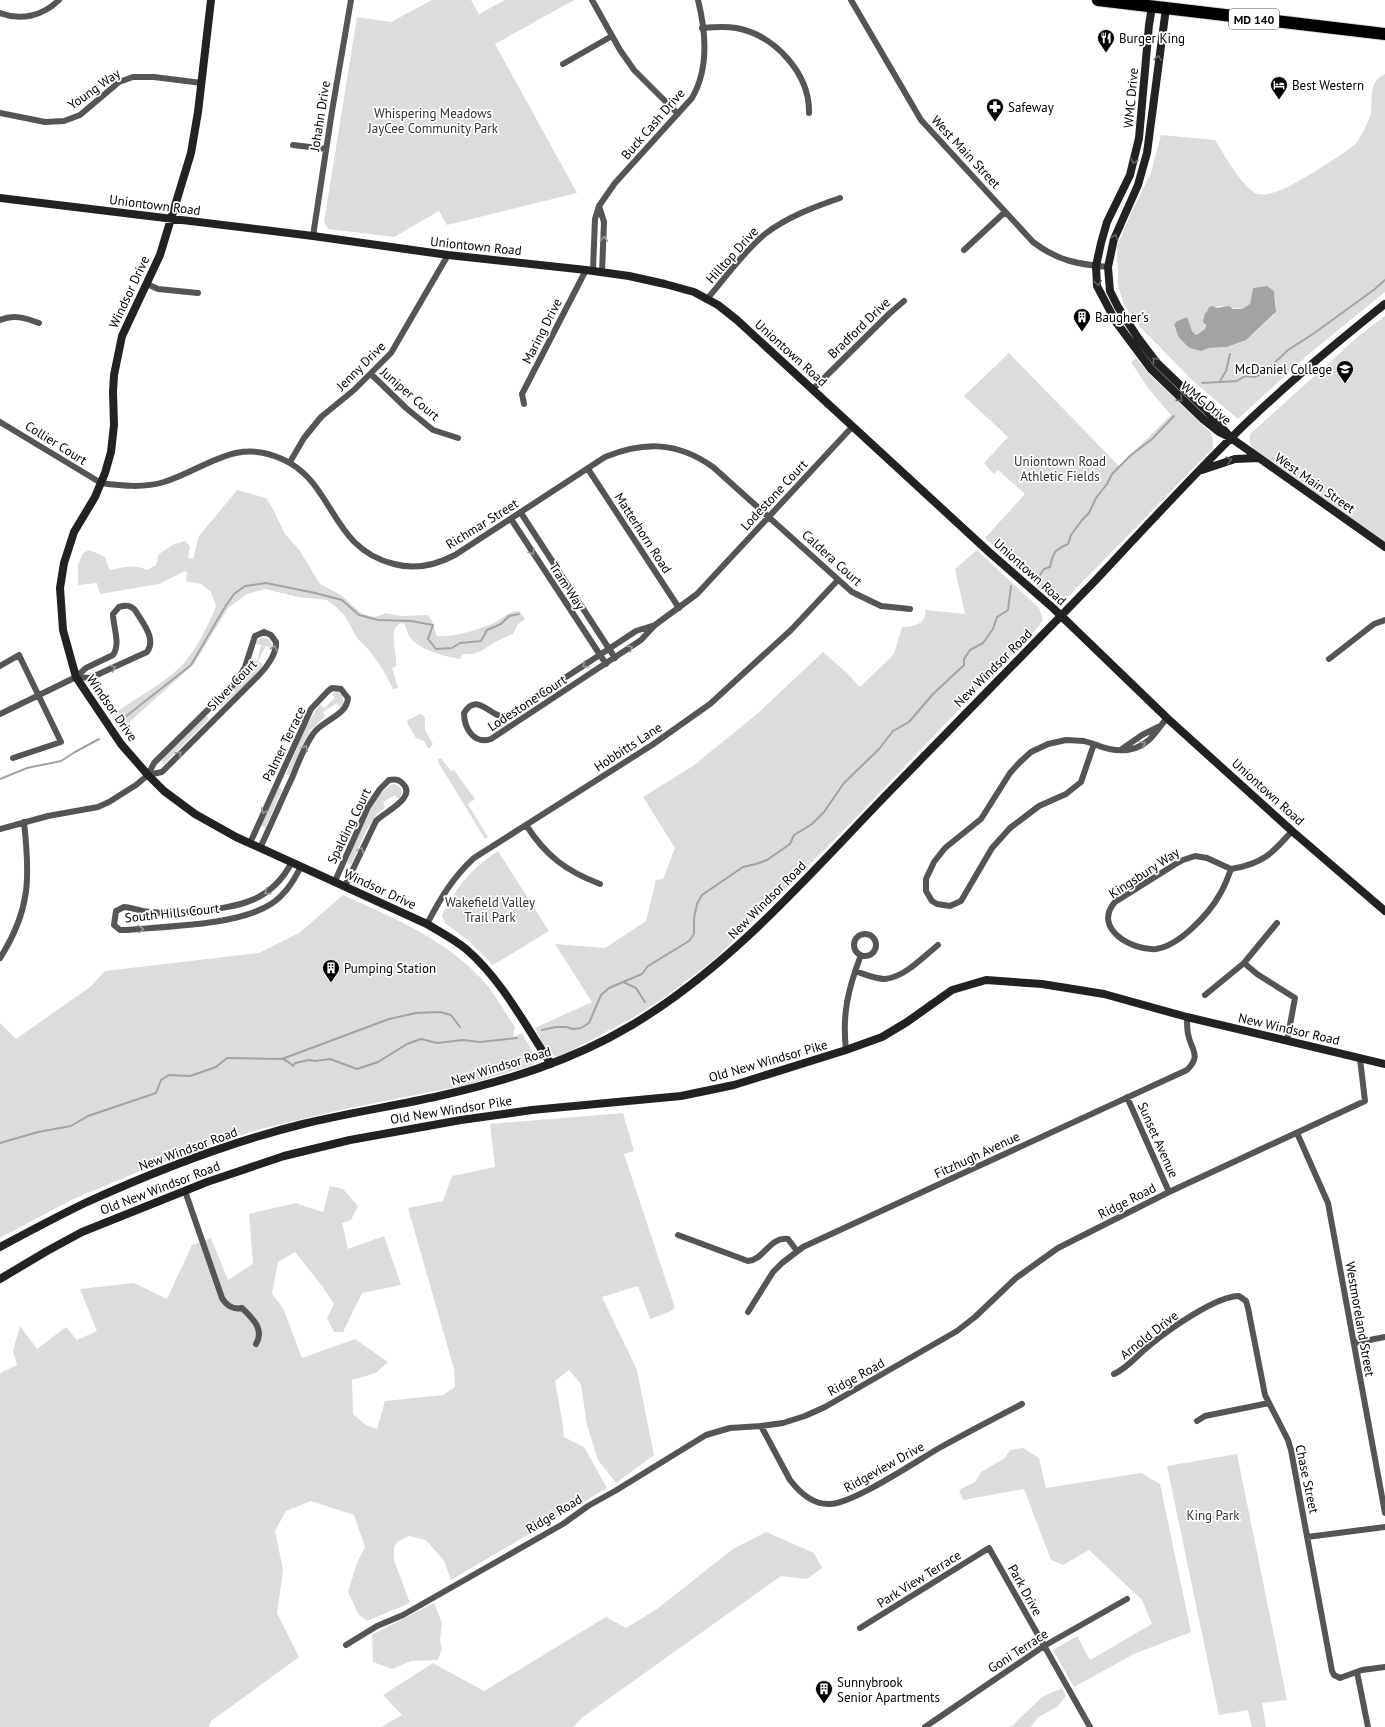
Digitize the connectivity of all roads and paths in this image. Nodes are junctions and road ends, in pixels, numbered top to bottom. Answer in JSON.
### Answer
{"nodes":[{"id":1,"x":59,"y":0,"type":"edge"},
{"id":2,"x":212,"y":0,"type":"edge"},
{"id":3,"x":351,"y":0,"type":"edge"},
{"id":4,"x":592,"y":0,"type":"edge"},
{"id":5,"x":698,"y":0,"type":"edge"},
{"id":6,"x":851,"y":0,"type":"edge"},
{"id":7,"x":1098,"y":0,"type":"edge"},
{"id":8,"x":1153,"y":3,"type":"edge"},
{"id":9,"x":1166,"y":4,"type":"edge"},
{"id":10,"x":0,"y":13,"type":"edge"},
{"id":11,"x":702,"y":28,"type":"junction"},
{"id":12,"x":1385,"y":34,"type":"edge"},
{"id":13,"x":612,"y":36,"type":"junction"},
{"id":14,"x":562,"y":64,"type":"dead end"},
{"id":15,"x":202,"y":82,"type":"junction"},
{"id":16,"x":0,"y":113,"type":"edge"},
{"id":17,"x":809,"y":113,"type":"dead end"},
{"id":18,"x":678,"y":114,"type":"junction"},
{"id":19,"x":293,"y":145,"type":"dead end"},
{"id":20,"x":326,"y":149,"type":"junction"},
{"id":21,"x":0,"y":198,"type":"edge"},
{"id":22,"x":840,"y":198,"type":"dead end"},
{"id":23,"x":599,"y":206,"type":"junction"},
{"id":24,"x":1005,"y":212,"type":"junction"},
{"id":25,"x":171,"y":219,"type":"junction"},
{"id":26,"x":313,"y":236,"type":"junction"},
{"id":27,"x":964,"y":250,"type":"dead end"},
{"id":28,"x":448,"y":255,"type":"junction"},
{"id":29,"x":1096,"y":266,"type":"junction"},
{"id":30,"x":1108,"y":267,"type":"junction"},
{"id":31,"x":589,"y":270,"type":"junction"},
{"id":32,"x":602,"y":272,"type":"junction"},
{"id":33,"x":147,"y":284,"type":"junction"},
{"id":34,"x":198,"y":293,"type":"dead end"},
{"id":35,"x":707,"y":299,"type":"junction"},
{"id":36,"x":904,"y":301,"type":"dead end"},
{"id":37,"x":1385,"y":304,"type":"edge"},
{"id":38,"x":0,"y":320,"type":"edge"},
{"id":39,"x":39,"y":324,"type":"dead end"},
{"id":40,"x":371,"y":374,"type":"junction"},
{"id":41,"x":813,"y":389,"type":"junction"},
{"id":42,"x":524,"y":404,"type":"dead end"},
{"id":43,"x":0,"y":422,"type":"edge"},
{"id":44,"x":853,"y":426,"type":"junction"},
{"id":45,"x":458,"y":438,"type":"dead end"},
{"id":46,"x":1231,"y":438,"type":"junction"},
{"id":47,"x":1259,"y":458,"type":"junction"},
{"id":48,"x":290,"y":462,"type":"junction"},
{"id":49,"x":588,"y":469,"type":"junction"},
{"id":50,"x":1200,"y":471,"type":"junction"},
{"id":51,"x":101,"y":483,"type":"junction"},
{"id":52,"x":521,"y":513,"type":"junction"},
{"id":53,"x":769,"y":516,"type":"junction"},
{"id":54,"x":511,"y":519,"type":"junction"},
{"id":55,"x":1385,"y":547,"type":"edge"},
{"id":56,"x":838,"y":580,"type":"junction"},
{"id":57,"x":679,"y":608,"type":"junction"},
{"id":58,"x":910,"y":609,"type":"dead end"},
{"id":59,"x":1061,"y":616,"type":"junction"},
{"id":60,"x":1385,"y":620,"type":"edge"},
{"id":61,"x":655,"y":625,"type":"junction"},
{"id":62,"x":609,"y":648,"type":"junction"},
{"id":63,"x":599,"y":655,"type":"junction"},
{"id":64,"x":615,"y":658,"type":"junction"},
{"id":65,"x":1329,"y":659,"type":"dead end"},
{"id":66,"x":606,"y":664,"type":"junction"},
{"id":67,"x":0,"y":666,"type":"edge"},
{"id":68,"x":76,"y":677,"type":"junction"},
{"id":69,"x":37,"y":695,"type":"junction"},
{"id":70,"x":0,"y":714,"type":"edge"},
{"id":71,"x":1167,"y":718,"type":"junction"},
{"id":72,"x":1094,"y":744,"type":"junction"},
{"id":73,"x":13,"y":758,"type":"dead end"},
{"id":74,"x":148,"y":775,"type":"junction"},
{"id":75,"x":24,"y":822,"type":"junction"},
{"id":76,"x":526,"y":825,"type":"junction"},
{"id":77,"x":0,"y":829,"type":"edge"},
{"id":78,"x":1292,"y":831,"type":"junction"},
{"id":79,"x":250,"y":843,"type":"junction"},
{"id":80,"x":260,"y":848,"type":"junction"},
{"id":81,"x":292,"y":862,"type":"junction"},
{"id":82,"x":301,"y":866,"type":"junction"},
{"id":83,"x":1231,"y":869,"type":"junction"},
{"id":84,"x":335,"y":881,"type":"junction"},
{"id":85,"x":600,"y":884,"type":"dead end"},
{"id":86,"x":345,"y":886,"type":"junction"},
{"id":87,"x":1385,"y":911,"type":"edge"},
{"id":88,"x":1277,"y":923,"type":"dead end"},
{"id":89,"x":427,"y":924,"type":"junction"},
{"id":90,"x":938,"y":945,"type":"dead end"},
{"id":91,"x":861,"y":955,"type":"dead end"},
{"id":92,"x":0,"y":958,"type":"edge"},
{"id":93,"x":1244,"y":963,"type":"junction"},
{"id":94,"x":855,"y":971,"type":"junction"},
{"id":95,"x":1205,"y":995,"type":"dead end"},
{"id":96,"x":1187,"y":1017,"type":"junction"},
{"id":97,"x":1287,"y":1041,"type":"junction"},
{"id":98,"x":846,"y":1050,"type":"junction"},
{"id":99,"x":1360,"y":1059,"type":"junction"},
{"id":100,"x":551,"y":1064,"type":"junction"},
{"id":101,"x":1385,"y":1064,"type":"edge"},
{"id":102,"x":1127,"y":1097,"type":"junction"},
{"id":103,"x":1297,"y":1133,"type":"junction"},
{"id":104,"x":338,"y":1142,"type":"joint"},
{"id":105,"x":185,"y":1191,"type":"junction"},
{"id":106,"x":1169,"y":1192,"type":"junction"},
{"id":107,"x":678,"y":1235,"type":"dead end"},
{"id":108,"x":0,"y":1246,"type":"edge"},
{"id":109,"x":797,"y":1251,"type":"junction"},
{"id":110,"x":0,"y":1280,"type":"edge"},
{"id":111,"x":1242,"y":1297,"type":"joint"},
{"id":112,"x":748,"y":1312,"type":"dead end"},
{"id":113,"x":1385,"y":1338,"type":"edge"},
{"id":114,"x":1354,"y":1343,"type":"junction"},
{"id":115,"x":256,"y":1344,"type":"dead end"},
{"id":116,"x":1114,"y":1374,"type":"dead end"},
{"id":117,"x":1269,"y":1403,"type":"junction"},
{"id":118,"x":1022,"y":1404,"type":"dead end"},
{"id":119,"x":1197,"y":1421,"type":"dead end"},
{"id":120,"x":761,"y":1426,"type":"junction"},
{"id":121,"x":1385,"y":1514,"type":"edge"},
{"id":122,"x":1385,"y":1526,"type":"edge"},
{"id":123,"x":1307,"y":1537,"type":"junction"},
{"id":124,"x":989,"y":1548,"type":"joint"},
{"id":125,"x":1127,"y":1599,"type":"dead end"},
{"id":126,"x":860,"y":1628,"type":"dead end"},
{"id":127,"x":346,"y":1645,"type":"dead end"},
{"id":128,"x":1044,"y":1646,"type":"junction"},
{"id":129,"x":1385,"y":1667,"type":"edge"},
{"id":130,"x":1358,"y":1672,"type":"junction"},
{"id":131,"x":925,"y":1727,"type":"edge"},
{"id":132,"x":1090,"y":1727,"type":"edge"},
{"id":133,"x":1368,"y":1727,"type":"edge"}],
"edges":[{"from":1,"to":10,"type":"street"},
{"from":2,"to":15,"type":"main road","name":"Windsor Drive"},
{"from":3,"to":20,"type":"street","name":"Johahn Drive"},
{"from":4,"to":13,"type":"street"},
{"from":5,"to":11,"type":"street","name":"Buck Cash Drive"},
{"from":6,"to":24,"type":"street","name":"West Main Street"},
{"from":7,"to":8,"type":"highway","number":"MD 140"},
{"from":8,"to":9,"type":"highway","number":"MD 140"},
{"from":8,"to":29,"type":"main road","name":"WMC Drive","one_way":true},
{"from":9,"to":12,"type":"highway","number":"MD 140"},
{"from":30,"to":9,"type":"main road","name":"WMC Drive","one_way":true},
{"from":11,"to":17,"type":"street"},
{"from":11,"to":18,"type":"street","name":"Buck Cash Drive"},
{"from":13,"to":14,"type":"street"},
{"from":13,"to":18,"type":"street"},
{"from":15,"to":16,"type":"street","name":"Young Way"},
{"from":15,"to":25,"type":"main road","name":"Windsor Drive"},
{"from":18,"to":23,"type":"street","name":"Buck Cash Drive"},
{"from":19,"to":20,"type":"street"},
{"from":20,"to":26,"type":"street","name":"Johahn Drive"},
{"from":21,"to":25,"type":"main road","name":"Uniontown Road"},
{"from":22,"to":35,"type":"street","name":"Hilltop Drive"},
{"from":23,"to":31,"type":"street","name":"Buck Cash Drive"},
{"from":32,"to":23,"type":"street","one_way":true},
{"from":24,"to":27,"type":"street"},
{"from":24,"to":29,"type":"street","name":"West Main Street"},
{"from":25,"to":26,"type":"main road","name":"Uniontown Road"},
{"from":25,"to":33,"type":"main road","name":"Windsor Drive"},
{"from":26,"to":28,"type":"main road","name":"Uniontown Road"},
{"from":28,"to":31,"type":"main road","name":"Uniontown Road"},
{"from":28,"to":40,"type":"street","name":"Jenny Drive"},
{"from":29,"to":30,"type":"street","name":"West Main Street"},
{"from":29,"to":46,"type":"main road","name":"WMC Drive","one_way":true},
{"from":46,"to":30,"type":"main road","name":"WMC Drive","one_way":true},
{"from":31,"to":32,"type":"main road","name":"Uniontown Road"},
{"from":31,"to":42,"type":"street","name":"Maring Drive"},
{"from":32,"to":35,"type":"main road","name":"Uniontown Road"},
{"from":33,"to":34,"type":"street"},
{"from":33,"to":51,"type":"main road","name":"Windsor Drive"},
{"from":35,"to":41,"type":"main road","name":"Uniontown Road"},
{"from":36,"to":41,"type":"street","name":"Bradford Drive"},
{"from":37,"to":46,"type":"main road","name":"New Windsor Road"},
{"from":38,"to":39,"type":"street"},
{"from":40,"to":45,"type":"street","name":"Juniper Court"},
{"from":40,"to":48,"type":"street","name":"Jenny Drive"},
{"from":41,"to":44,"type":"main road","name":"Uniontown Road"},
{"from":43,"to":51,"type":"street","name":"Collier Court"},
{"from":44,"to":53,"type":"street","name":"Lodestone Court"},
{"from":44,"to":59,"type":"main road","name":"Uniontown Road"},
{"from":46,"to":47,"type":"main road","name":"West Main Street"},
{"from":46,"to":50,"type":"main road","name":"New Windsor Road"},
{"from":50,"to":47,"type":"main road","one_way":true},
{"from":47,"to":55,"type":"main road","name":"West Main Street"},
{"from":48,"to":51,"type":"street","name":"Richmar Street"},
{"from":48,"to":54,"type":"street","name":"Richmar Street"},
{"from":49,"to":52,"type":"street","name":"Richmar Street"},
{"from":49,"to":53,"type":"street","name":"Richmar Street"},
{"from":49,"to":57,"type":"street","name":"Matterhorn Road"},
{"from":50,"to":59,"type":"main road","name":"New Windsor Road"},
{"from":51,"to":68,"type":"main road","name":"Windsor Drive"},
{"from":52,"to":54,"type":"street","name":"Richmar Street"},
{"from":52,"to":62,"type":"street","name":"Tram Way"},
{"from":53,"to":56,"type":"street","name":"Caldera Court"},
{"from":53,"to":57,"type":"street","name":"Lodestone Court"},
{"from":54,"to":63,"type":"street","name":"Tram Way","one_way":true},
{"from":56,"to":58,"type":"street","name":"Caldera Court"},
{"from":56,"to":76,"type":"street","name":"Hobbitts Lane"},
{"from":57,"to":61,"type":"street","name":"Lodestone Court"},
{"from":59,"to":71,"type":"main road","name":"Uniontown Road"},
{"from":59,"to":100,"type":"main road","name":"New Windsor Road"},
{"from":60,"to":65,"type":"street"},
{"from":61,"to":62,"type":"street","name":"Lodestone Court"},
{"from":64,"to":61,"type":"street","name":"Lodestone Court","one_way":true},
{"from":62,"to":63,"type":"street","name":"Lodestone Court"},
{"from":62,"to":64,"type":"street","name":"Tram Way"},
{"from":63,"to":66,"type":"street","name":"Tram Way"},
{"from":63,"to":66,"type":"street","name":"Lodestone Court","one_way":true},
{"from":64,"to":66,"type":"street","name":"Lodestone Court"},
{"from":67,"to":69,"type":"street"},
{"from":68,"to":68,"type":"street","one_way":true},
{"from":68,"to":69,"type":"street"},
{"from":68,"to":74,"type":"main road","name":"Windsor Drive"},
{"from":69,"to":70,"type":"street"},
{"from":69,"to":73,"type":"street"},
{"from":71,"to":72,"type":"street"},
{"from":71,"to":78,"type":"main road","name":"Uniontown Road"},
{"from":72,"to":72,"type":"street"},
{"from":74,"to":74,"type":"street","name":"Silver Court","one_way":true},
{"from":74,"to":75,"type":"street"},
{"from":74,"to":79,"type":"main road","name":"Windsor Drive"},
{"from":75,"to":77,"type":"street"},
{"from":75,"to":92,"type":"street"},
{"from":76,"to":85,"type":"street"},
{"from":76,"to":89,"type":"street","name":"Hobbitts Lane"},
{"from":78,"to":83,"type":"street"},
{"from":78,"to":87,"type":"main road","name":"Uniontown Road"},
{"from":79,"to":80,"type":"main road","name":"Windsor Drive"},
{"from":80,"to":79,"type":"street","name":"Palmer Terrace","one_way":true},
{"from":80,"to":81,"type":"main road","name":"Windsor Drive"},
{"from":81,"to":82,"type":"main road","name":"Windsor Drive"},
{"from":81,"to":82,"type":"street","name":"South Hills Court","one_way":true},
{"from":82,"to":84,"type":"main road","name":"Windsor Drive"},
{"from":83,"to":83,"type":"street","name":"Kingsbury Way"},
{"from":84,"to":86,"type":"main road","name":"Windsor Drive"},
{"from":86,"to":84,"type":"street","name":"Spalding Court","one_way":true},
{"from":86,"to":89,"type":"main road","name":"Windsor Drive"},
{"from":88,"to":93,"type":"street"},
{"from":89,"to":100,"type":"main road","name":"Windsor Drive"},
{"from":90,"to":94,"type":"street"},
{"from":91,"to":94,"type":"street"},
{"from":93,"to":95,"type":"street"},
{"from":93,"to":97,"type":"street"},
{"from":94,"to":98,"type":"street"},
{"from":96,"to":97,"type":"main road","name":"New Windsor Road"},
{"from":96,"to":98,"type":"main road","name":"Old New Windsor Pike"},
{"from":96,"to":102,"type":"street","name":"Fitzhugh Avenue"},
{"from":97,"to":99,"type":"main road","name":"New Windsor Road"},
{"from":98,"to":104,"type":"main road","name":"Old New Windsor Pike"},
{"from":99,"to":101,"type":"main road","name":"New Windsor Road"},
{"from":99,"to":103,"type":"street","name":"Ridge Road"},
{"from":100,"to":108,"type":"main road","name":"New Windsor Road"},
{"from":102,"to":106,"type":"street","name":"Sunset Avenue"},
{"from":102,"to":109,"type":"street","name":"Fitzhugh Avenue"},
{"from":103,"to":106,"type":"street","name":"Ridge Road"},
{"from":103,"to":114,"type":"street","name":"Westmoreland Street"},
{"from":104,"to":105,"type":"main road","name":"Old New Windsor Road"},
{"from":105,"to":110,"type":"main road","name":"Old New Windsor Road"},
{"from":105,"to":115,"type":"street"},
{"from":106,"to":120,"type":"street","name":"Ridge Road"},
{"from":107,"to":109,"type":"street"},
{"from":109,"to":112,"type":"street","name":"Fitzhugh Avenue"},
{"from":111,"to":116,"type":"street","name":"Arnold Drive"},
{"from":111,"to":117,"type":"street","name":"Chase Street"},
{"from":113,"to":114,"type":"street"},
{"from":114,"to":121,"type":"street","name":"Westmoreland Street"},
{"from":117,"to":119,"type":"street"},
{"from":117,"to":123,"type":"street","name":"Chase Street"},
{"from":118,"to":120,"type":"street","name":"Ridgeview Drive"},
{"from":120,"to":127,"type":"street","name":"Ridge Road"},
{"from":122,"to":123,"type":"street"},
{"from":123,"to":130,"type":"street","name":"Chase Street"},
{"from":124,"to":126,"type":"street","name":"Park View Terrace"},
{"from":124,"to":128,"type":"street","name":"Park Drive"},
{"from":125,"to":128,"type":"street","name":"Goni Terrace"},
{"from":128,"to":131,"type":"street","name":"Goni Terrace"},
{"from":128,"to":132,"type":"street","name":"Park Drive"},
{"from":129,"to":130,"type":"street"},
{"from":130,"to":133,"type":"street"}]}
